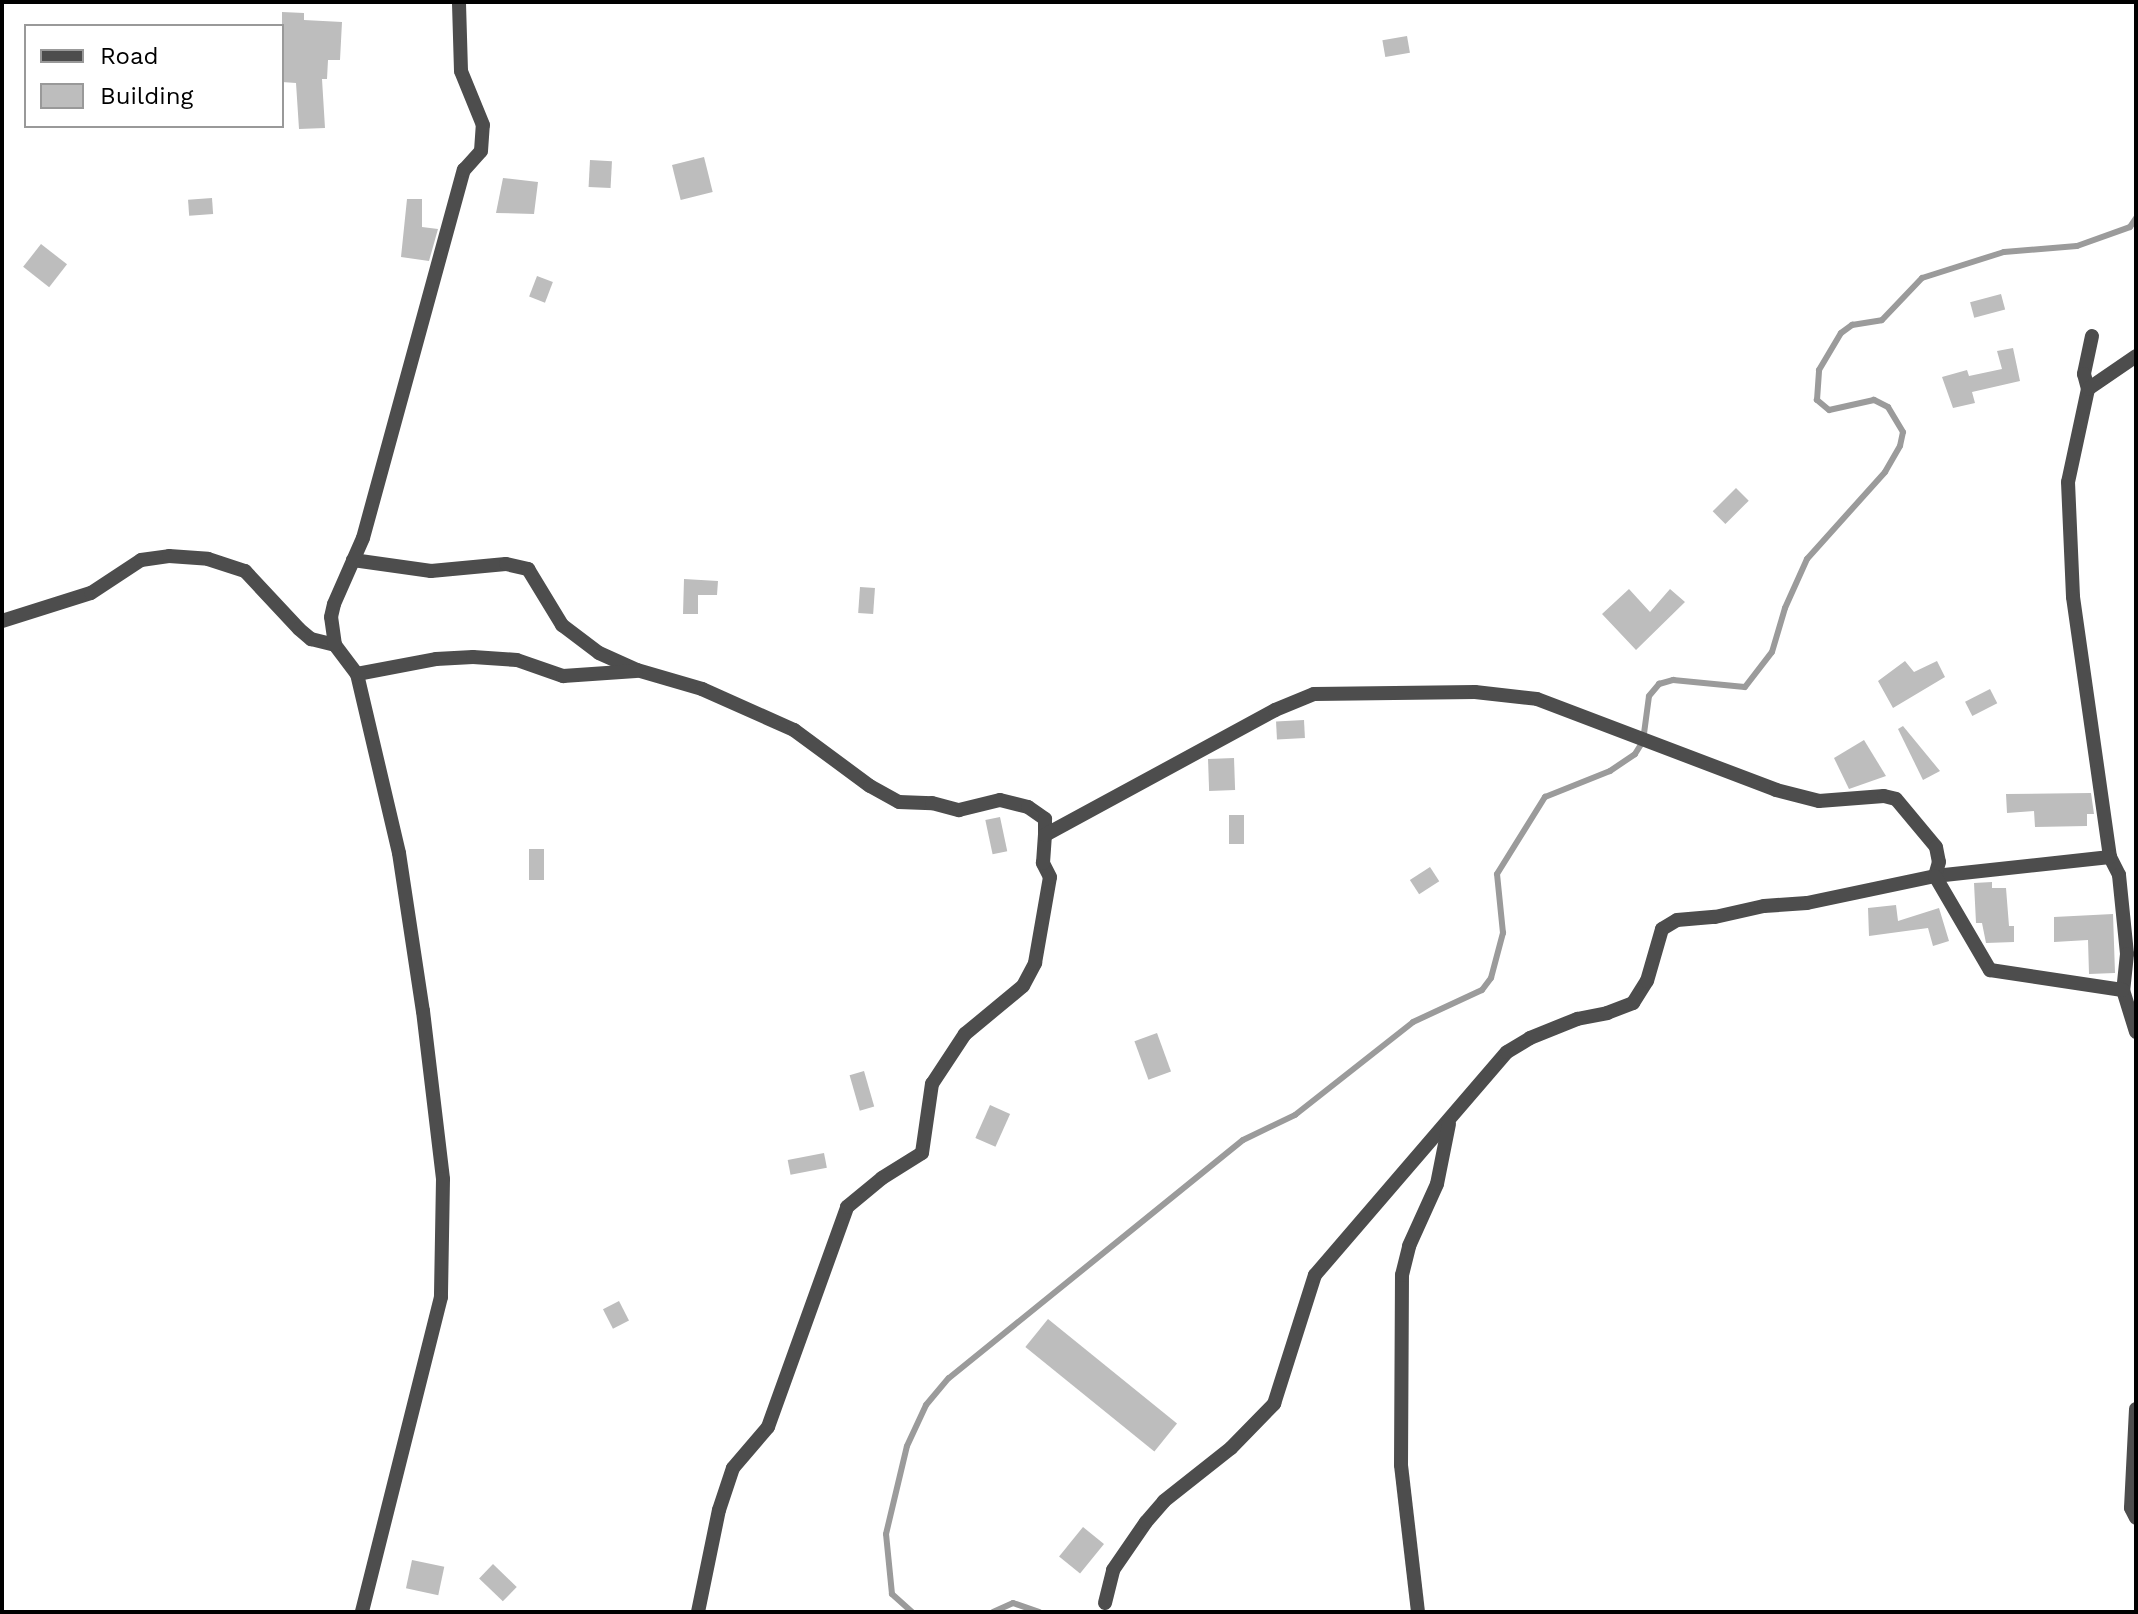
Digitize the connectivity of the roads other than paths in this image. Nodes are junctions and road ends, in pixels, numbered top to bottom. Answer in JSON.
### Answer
{"nodes":[{"id":1,"x":459,"y":2,"type":"edge"},
{"id":2,"x":2092,"y":336,"type":"dead end"},
{"id":3,"x":2136,"y":356,"type":"edge"},
{"id":4,"x":2088,"y":389,"type":"junction"},
{"id":5,"x":353,"y":560,"type":"junction"},
{"id":6,"x":2,"y":621,"type":"edge"},
{"id":7,"x":335,"y":645,"type":"junction"},
{"id":8,"x":637,"y":670,"type":"junction"},
{"id":9,"x":357,"y":674,"type":"junction"},
{"id":10,"x":1045,"y":835,"type":"junction"},
{"id":11,"x":2110,"y":857,"type":"junction"},
{"id":12,"x":1935,"y":876,"type":"junction"},
{"id":13,"x":2123,"y":990,"type":"junction"},
{"id":14,"x":2136,"y":1032,"type":"edge"},
{"id":15,"x":1449,"y":1123,"type":"junction"},
{"id":16,"x":2136,"y":1409,"type":"edge"},
{"id":17,"x":2136,"y":1518,"type":"edge"},
{"id":18,"x":1105,"y":1603,"type":"dead end"},
{"id":19,"x":362,"y":1612,"type":"edge"},
{"id":20,"x":698,"y":1612,"type":"edge"},
{"id":21,"x":1418,"y":1612,"type":"edge"}],
"edges":[{"from":1,"to":5,"type":"street"},
{"from":2,"to":4,"type":"street"},
{"from":3,"to":4,"type":"street"},
{"from":4,"to":11,"type":"street"},
{"from":5,"to":7,"type":"street"},
{"from":5,"to":8,"type":"street"},
{"from":6,"to":7,"type":"street"},
{"from":7,"to":9,"type":"street"},
{"from":8,"to":9,"type":"street"},
{"from":8,"to":10,"type":"street"},
{"from":9,"to":19,"type":"street"},
{"from":10,"to":12,"type":"street"},
{"from":10,"to":20,"type":"street"},
{"from":11,"to":12,"type":"street"},
{"from":11,"to":13,"type":"street"},
{"from":12,"to":13,"type":"street"},
{"from":12,"to":15,"type":"street"},
{"from":13,"to":14,"type":"street"},
{"from":15,"to":18,"type":"street"},
{"from":15,"to":21,"type":"street"},
{"from":16,"to":17,"type":"street"}]}
